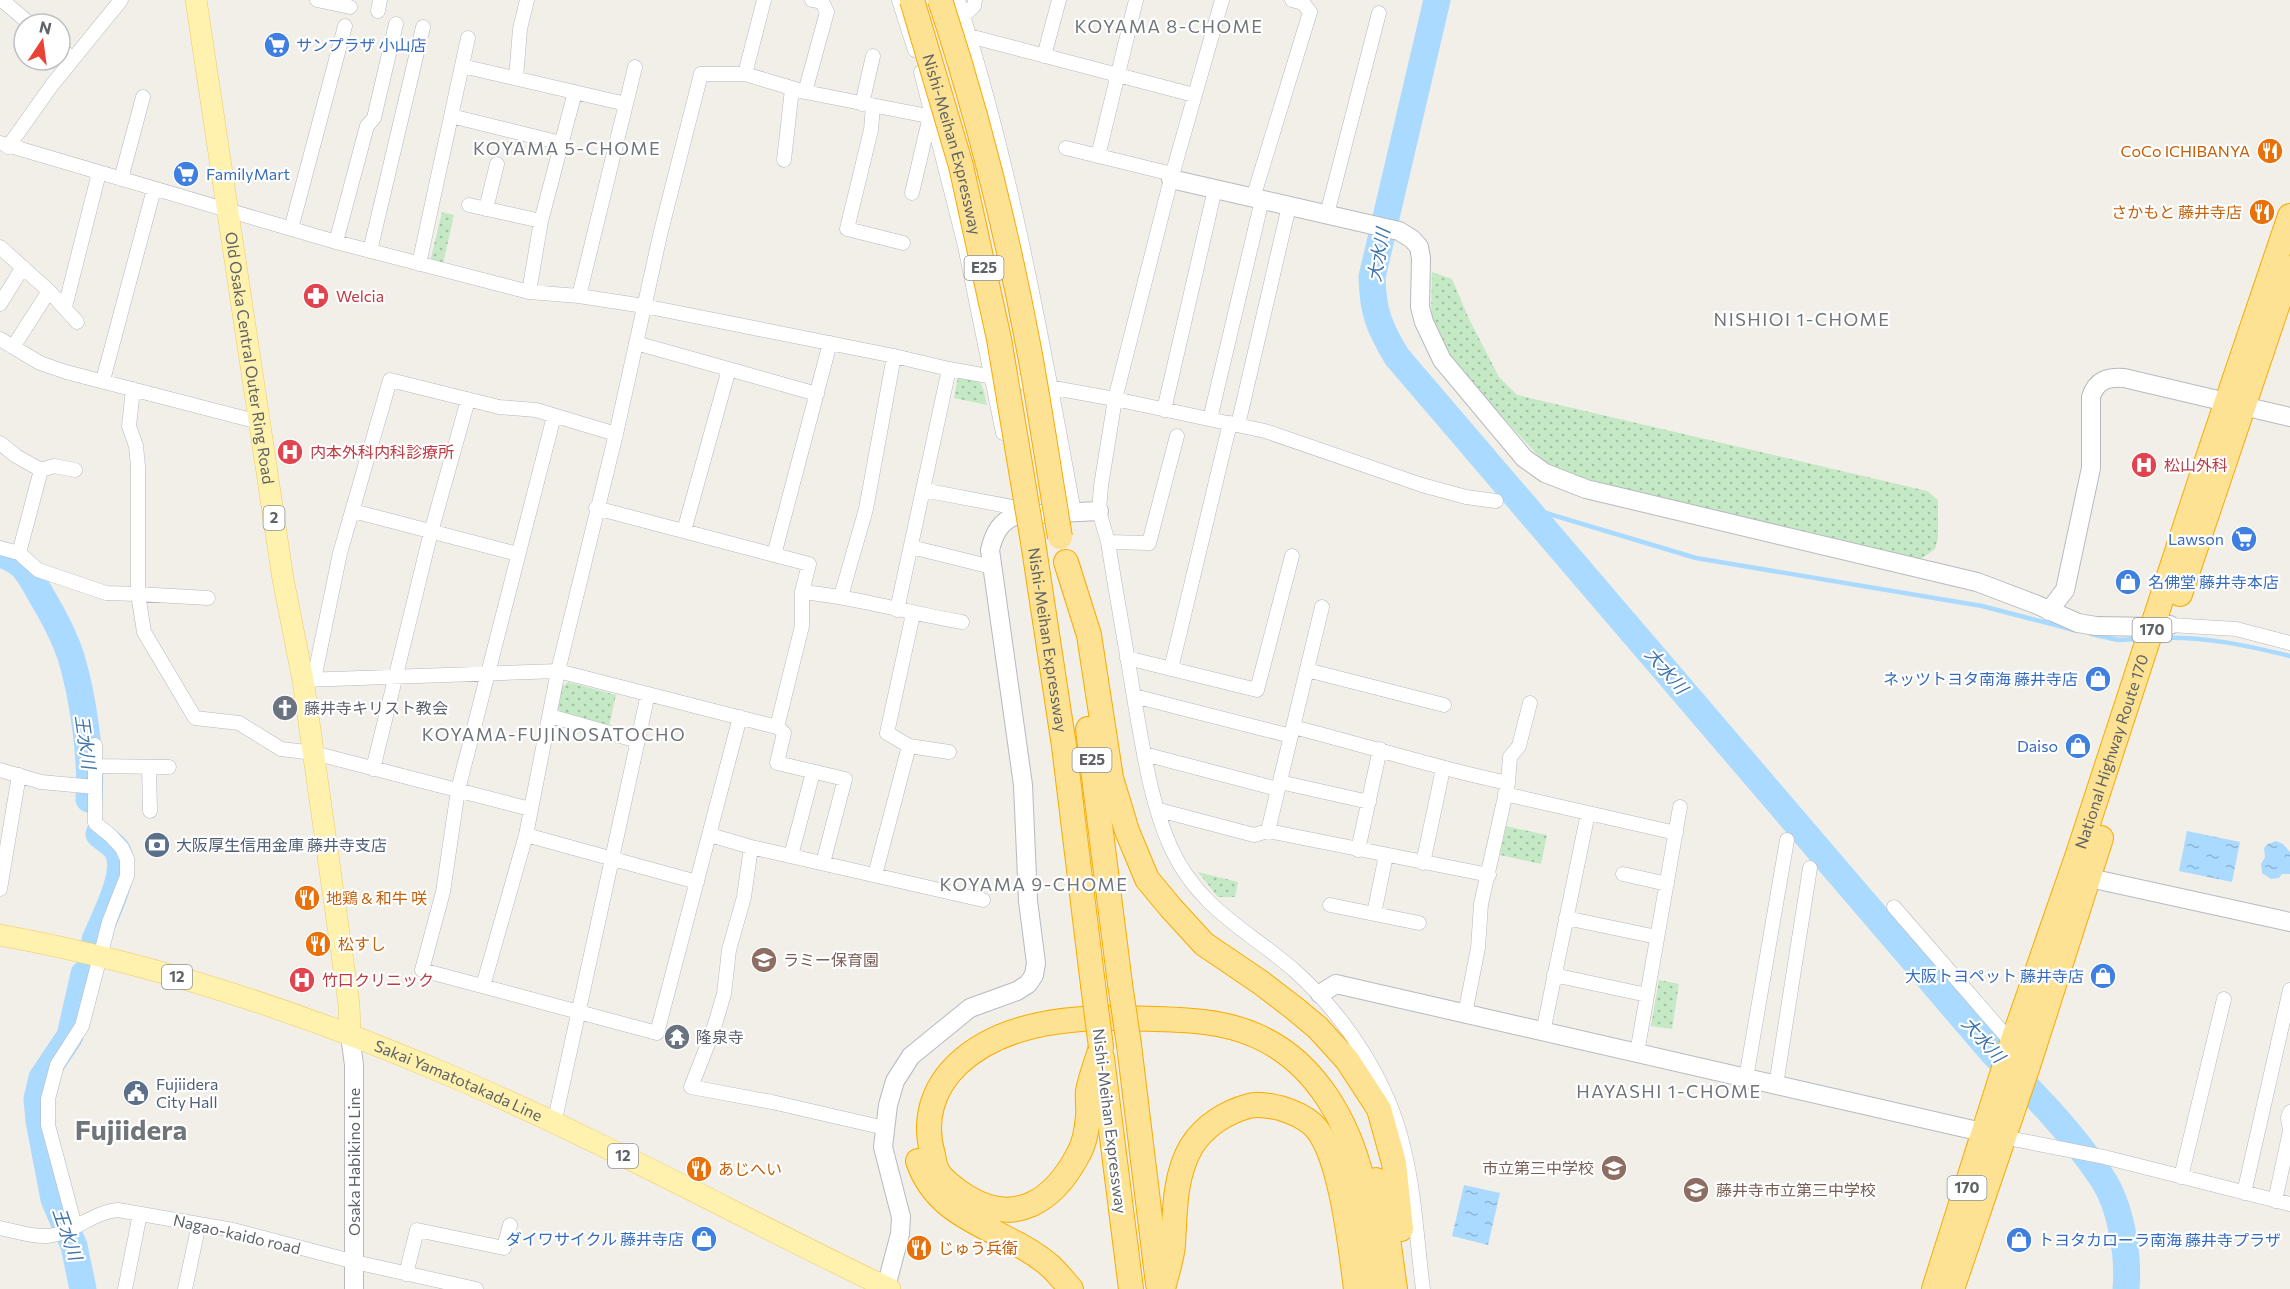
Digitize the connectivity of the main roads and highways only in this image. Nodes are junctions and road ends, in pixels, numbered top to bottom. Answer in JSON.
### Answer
{"nodes":[{"id":1,"x":196,"y":0,"type":"edge"},
{"id":2,"x":912,"y":0,"type":"edge"},
{"id":3,"x":940,"y":0,"type":"edge"},
{"id":4,"x":2290,"y":216,"type":"edge"},
{"id":5,"x":2290,"y":268,"type":"edge"},
{"id":6,"x":2236,"y":404,"type":"junction"},
{"id":7,"x":1066,"y":562,"type":"junction"},
{"id":8,"x":2080,"y":876,"type":"junction"},
{"id":9,"x":0,"y":935,"type":"edge"},
{"id":10,"x":350,"y":1035,"type":"junction"},
{"id":11,"x":1101,"y":1047,"type":"junction"},
{"id":12,"x":2006,"y":1095,"type":"junction"},
{"id":13,"x":1994,"y":1134,"type":"junction"},
{"id":14,"x":888,"y":1288,"type":"edge"},
{"id":15,"x":1071,"y":1289,"type":"edge"},
{"id":16,"x":1131,"y":1289,"type":"edge"},
{"id":17,"x":1159,"y":1289,"type":"edge"},
{"id":18,"x":1163,"y":1289,"type":"edge"},
{"id":19,"x":1356,"y":1289,"type":"edge"},
{"id":20,"x":1375,"y":1289,"type":"edge"},
{"id":21,"x":1395,"y":1289,"type":"edge"},
{"id":22,"x":1407,"y":1289,"type":"edge"},
{"id":23,"x":1934,"y":1289,"type":"edge"},
{"id":24,"x":1952,"y":1289,"type":"edge"}],
"edges":[{"from":1,"to":10,"type":"main road","name":"Old Osaka Central Outer Ring Road","number":"2"},
{"from":2,"to":11,"type":"highway","name":"Nishi-Meihan Expressway","number":"E25","bridge":true},
{"from":3,"to":7,"type":"highway","name":"Nishi-Meihan Expressway","number":"E25","bridge":true},
{"from":4,"to":6,"type":"highway","name":"National Highway Route 170","number":"170"},
{"from":5,"to":6,"type":"highway","name":"National Highway Route 170","number":"170"},
{"from":6,"to":8,"type":"highway","name":"National Highway Route 170","number":"170"},
{"from":7,"to":17,"type":"highway","name":"Nishi-Meihan Expressway","number":"E25","bridge":true},
{"from":7,"to":22,"type":"highway"},
{"from":8,"to":12,"type":"highway","name":"National Highway Route 170","number":"170"},
{"from":8,"to":12,"type":"highway","name":"National Highway Route 170","number":"170"},
{"from":9,"to":10,"type":"main road","name":"Sakai Yamatotakada Line","number":"12"},
{"from":10,"to":14,"type":"main road","name":"Sakai Yamatotakada Line","number":"12"},
{"from":11,"to":16,"type":"highway","name":"Nishi-Meihan Expressway","number":"E25"},
{"from":11,"to":20,"type":"highway"},
{"from":12,"to":13,"type":"highway","name":"National Highway Route 170","number":"170"},
{"from":13,"to":23,"type":"highway","name":"National Highway Route 170","number":"170"},
{"from":13,"to":24,"type":"highway","name":"National Highway Route 170","number":"170"},
{"from":15,"to":21,"type":"highway"},
{"from":18,"to":19,"type":"highway"}]}
